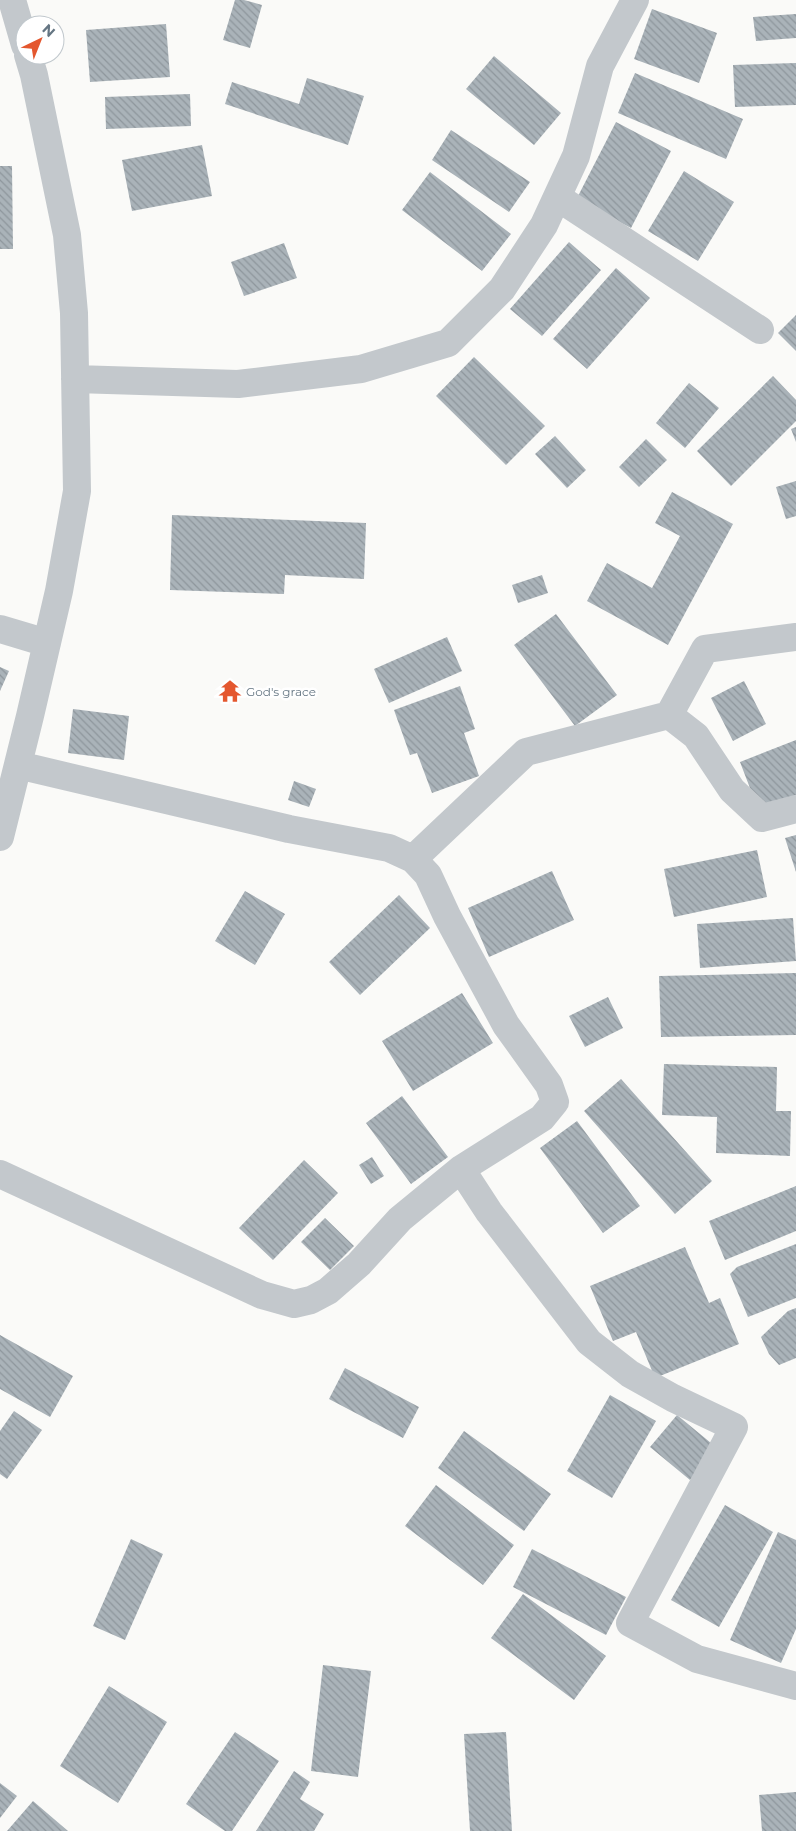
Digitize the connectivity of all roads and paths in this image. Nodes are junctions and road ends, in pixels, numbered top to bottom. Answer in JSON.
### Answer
{"nodes":[{"id":1,"x":12,"y":0,"type":"edge"},
{"id":2,"x":635,"y":0,"type":"edge"},
{"id":3,"x":16,"y":15,"type":"edge"},
{"id":4,"x":31,"y":65,"type":"edge"},
{"id":5,"x":556,"y":196,"type":"junction"},
{"id":6,"x":760,"y":330,"type":"dead end"},
{"id":7,"x":75,"y":379,"type":"junction"},
{"id":8,"x":0,"y":629,"type":"edge"},
{"id":9,"x":796,"y":637,"type":"edge"},
{"id":10,"x":47,"y":643,"type":"junction"},
{"id":11,"x":669,"y":715,"type":"junction"},
{"id":12,"x":18,"y":765,"type":"junction"},
{"id":13,"x":796,"y":809,"type":"edge"},
{"id":14,"x":0,"y":837,"type":"edge"},
{"id":15,"x":412,"y":860,"type":"junction"},
{"id":16,"x":461,"y":1169,"type":"junction"},
{"id":17,"x":0,"y":1174,"type":"edge"},
{"id":18,"x":796,"y":1686,"type":"edge"}],
"edges":[{"from":1,"to":3,"type":"street"},
{"from":2,"to":5,"type":"street"},
{"from":4,"to":7,"type":"street"},
{"from":5,"to":6,"type":"street"},
{"from":5,"to":7,"type":"street"},
{"from":7,"to":10,"type":"street"},
{"from":8,"to":10,"type":"street"},
{"from":9,"to":11,"type":"street"},
{"from":10,"to":12,"type":"street"},
{"from":11,"to":13,"type":"street"},
{"from":11,"to":15,"type":"street"},
{"from":12,"to":14,"type":"street"},
{"from":12,"to":15,"type":"street"},
{"from":15,"to":16,"type":"street"},
{"from":16,"to":17,"type":"street"},
{"from":16,"to":18,"type":"street"}]}
